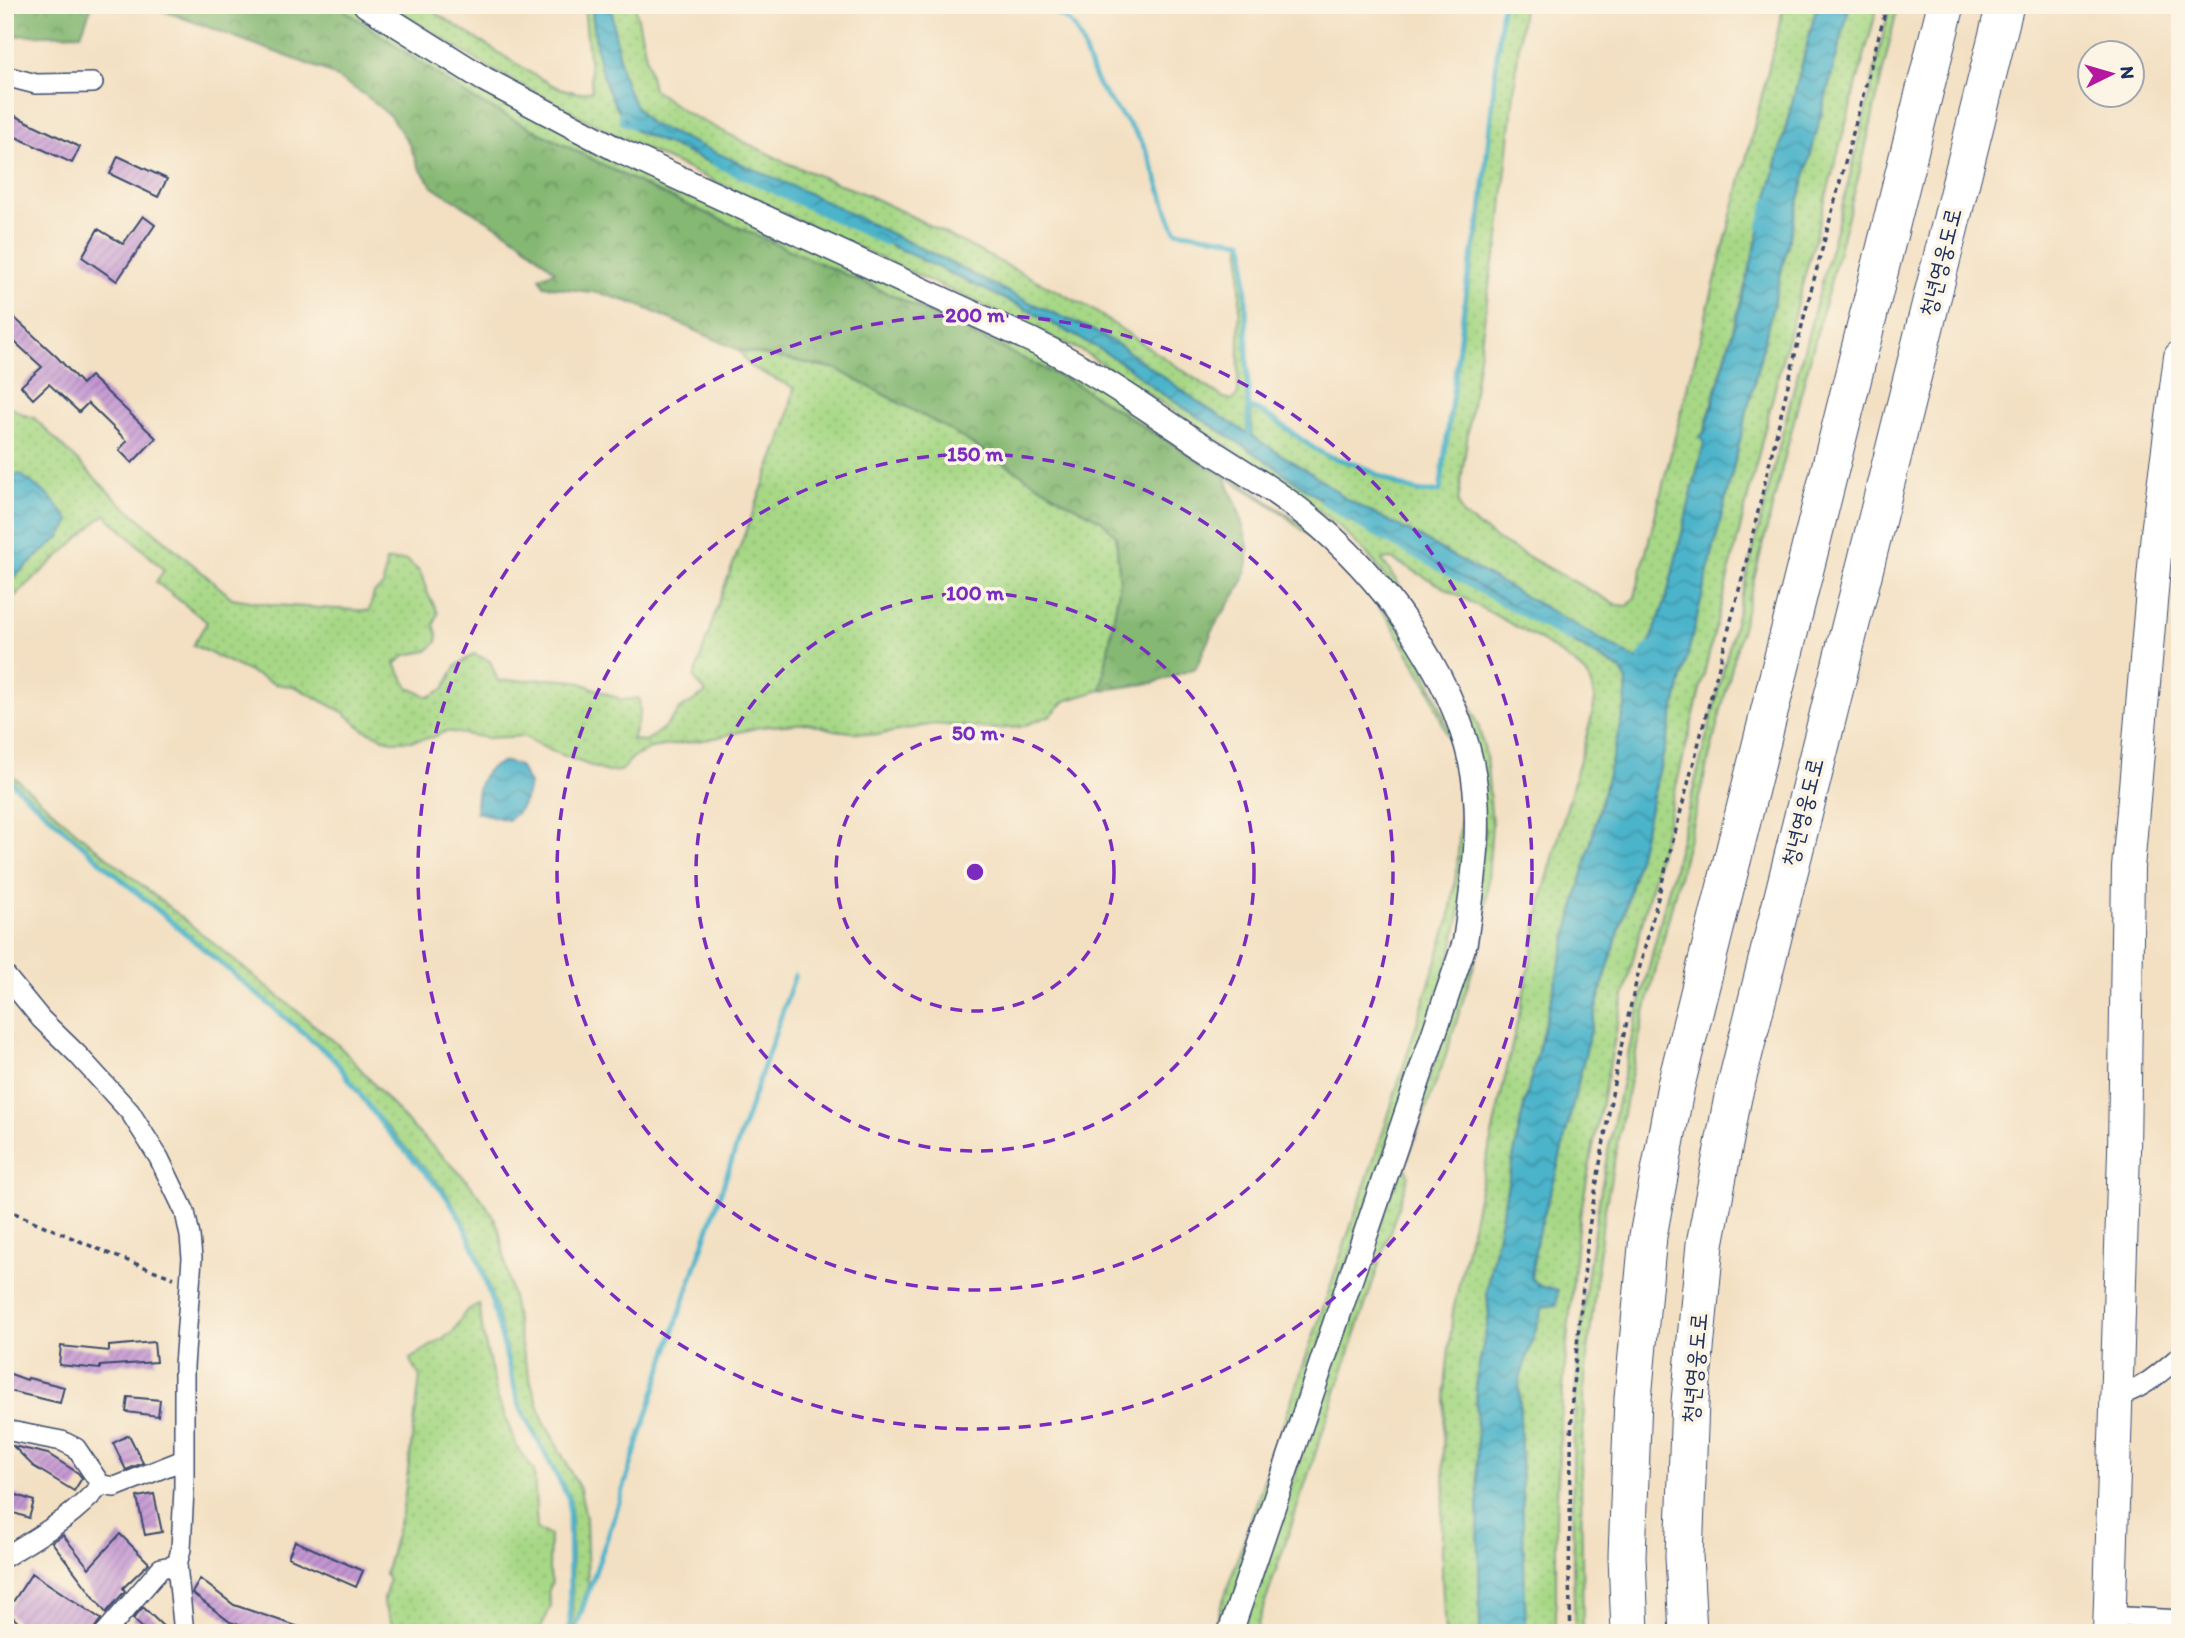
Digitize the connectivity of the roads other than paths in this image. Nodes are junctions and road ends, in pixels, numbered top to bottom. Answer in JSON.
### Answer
{"nodes":[{"id":1,"x":366,"y":5,"type":"edge"},
{"id":2,"x":1946,"y":5,"type":"edge"},
{"id":3,"x":2005,"y":5,"type":"edge"},
{"id":4,"x":5,"y":76,"type":"edge"},
{"id":5,"x":93,"y":83,"type":"dead end"},
{"id":6,"x":2180,"y":359,"type":"edge"},
{"id":7,"x":2174,"y":437,"type":"edge"},
{"id":8,"x":5,"y":975,"type":"edge"},
{"id":9,"x":2180,"y":1356,"type":"edge"},
{"id":10,"x":2117,"y":1395,"type":"junction"},
{"id":11,"x":5,"y":1430,"type":"edge"},
{"id":12,"x":183,"y":1460,"type":"junction"},
{"id":13,"x":101,"y":1485,"type":"junction"},
{"id":14,"x":5,"y":1557,"type":"edge"},
{"id":15,"x":177,"y":1565,"type":"junction"},
{"id":16,"x":2180,"y":1620,"type":"edge"},
{"id":17,"x":2109,"y":1625,"type":"edge"},
{"id":18,"x":106,"y":1633,"type":"edge"},
{"id":19,"x":184,"y":1633,"type":"edge"},
{"id":20,"x":1230,"y":1633,"type":"edge"},
{"id":21,"x":1630,"y":1633,"type":"edge"},
{"id":22,"x":1688,"y":1633,"type":"edge"}],
"edges":[{"from":1,"to":20,"type":"street"},
{"from":2,"to":21,"type":"highway"},
{"from":3,"to":22,"type":"highway","name":"청년영웅도로"},
{"from":4,"to":5,"type":"street"},
{"from":6,"to":7,"type":"main road"},
{"from":7,"to":10,"type":"main road"},
{"from":8,"to":12,"type":"street"},
{"from":9,"to":10,"type":"street"},
{"from":10,"to":17,"type":"main road"},
{"from":11,"to":13,"type":"street"},
{"from":12,"to":13,"type":"street"},
{"from":12,"to":15,"type":"street"},
{"from":13,"to":14,"type":"street"},
{"from":15,"to":18,"type":"street"},
{"from":15,"to":19,"type":"street"},
{"from":16,"to":17,"type":"street"}]}
